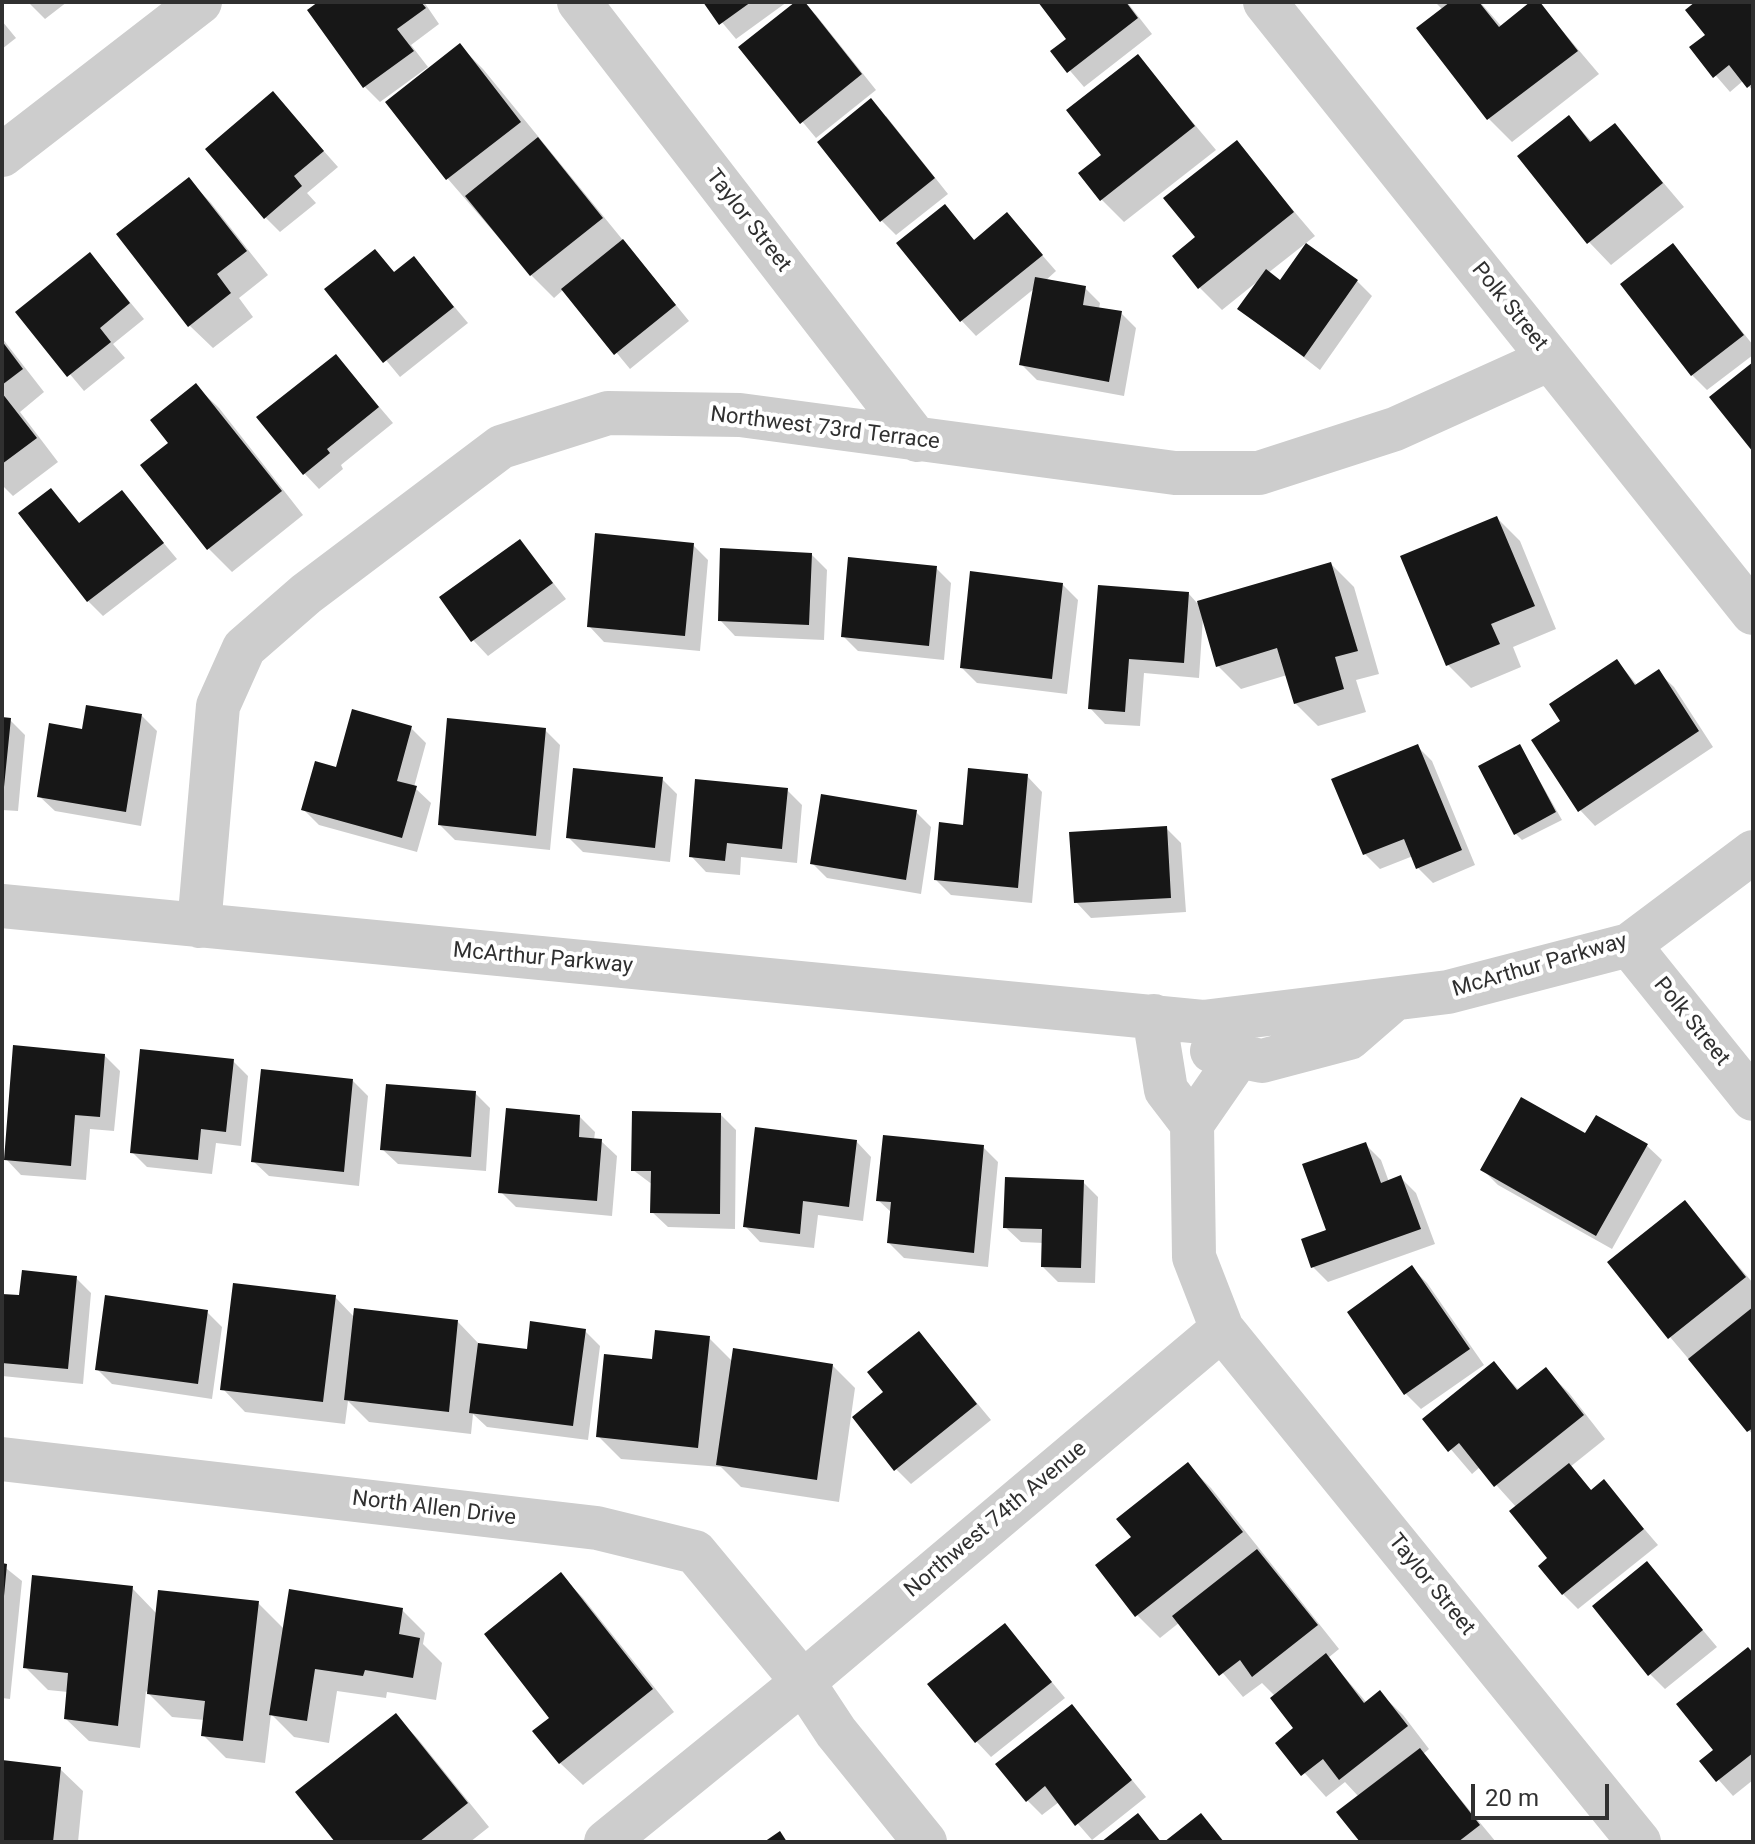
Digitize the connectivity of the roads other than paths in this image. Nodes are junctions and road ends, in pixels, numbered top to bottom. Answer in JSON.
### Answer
{"nodes":[{"id":1,"x":200,"y":2,"type":"edge"},
{"id":2,"x":579,"y":2,"type":"edge"},
{"id":3,"x":1265,"y":2,"type":"edge"},
{"id":4,"x":2,"y":155,"type":"edge"},
{"id":5,"x":1550,"y":359,"type":"junction"},
{"id":6,"x":917,"y":440,"type":"junction"},
{"id":7,"x":1753,"y":613,"type":"edge"},
{"id":8,"x":1753,"y":852,"type":"edge"},
{"id":9,"x":2,"y":906,"type":"edge"},
{"id":10,"x":199,"y":926,"type":"junction"},
{"id":11,"x":1629,"y":945,"type":"junction"},
{"id":12,"x":1394,"y":999,"type":"junction"},
{"id":13,"x":1154,"y":1028,"type":"junction"},
{"id":14,"x":1239,"y":1056,"type":"junction"},
{"id":15,"x":1753,"y":1099,"type":"edge"},
{"id":16,"x":1192,"y":1124,"type":"junction"},
{"id":17,"x":1222,"y":1329,"type":"junction"},
{"id":18,"x":2,"y":1459,"type":"edge"},
{"id":19,"x":803,"y":1682,"type":"junction"},
{"id":20,"x":606,"y":1842,"type":"edge"},
{"id":21,"x":925,"y":1842,"type":"edge"},
{"id":22,"x":1639,"y":1842,"type":"edge"}],
"edges":[{"from":1,"to":4,"type":"street"},
{"from":2,"to":6,"type":"street","name":"Taylor Street"},
{"from":3,"to":5,"type":"street","name":"Polk Street"},
{"from":5,"to":6,"type":"street","name":"Northwest 73rd Terrace"},
{"from":5,"to":7,"type":"street","name":"Polk Street"},
{"from":6,"to":10,"type":"street","name":"Northwest 73rd Terrace"},
{"from":8,"to":11,"type":"street","name":"McArthur Parkway"},
{"from":9,"to":10,"type":"street","name":"McArthur Parkway"},
{"from":10,"to":13,"type":"street","name":"McArthur Parkway"},
{"from":11,"to":12,"type":"street","name":"McArthur Parkway"},
{"from":11,"to":15,"type":"street","name":"Polk Street"},
{"from":12,"to":13,"type":"street","name":"McArthur Parkway"},
{"from":12,"to":14,"type":"street","name":"McArthur Parkway"},
{"from":13,"to":14,"type":"street","name":"McArthur Parkway"},
{"from":13,"to":16,"type":"street"},
{"from":14,"to":16,"type":"street"},
{"from":16,"to":17,"type":"street"},
{"from":17,"to":19,"type":"street","name":"Northwest 74th Avenue"},
{"from":17,"to":22,"type":"street","name":"Taylor Street"},
{"from":18,"to":19,"type":"street","name":"North Allen Drive"},
{"from":19,"to":20,"type":"street","name":"Northwest 74th Avenue"},
{"from":19,"to":21,"type":"street","name":"North Allen Drive"}]}
